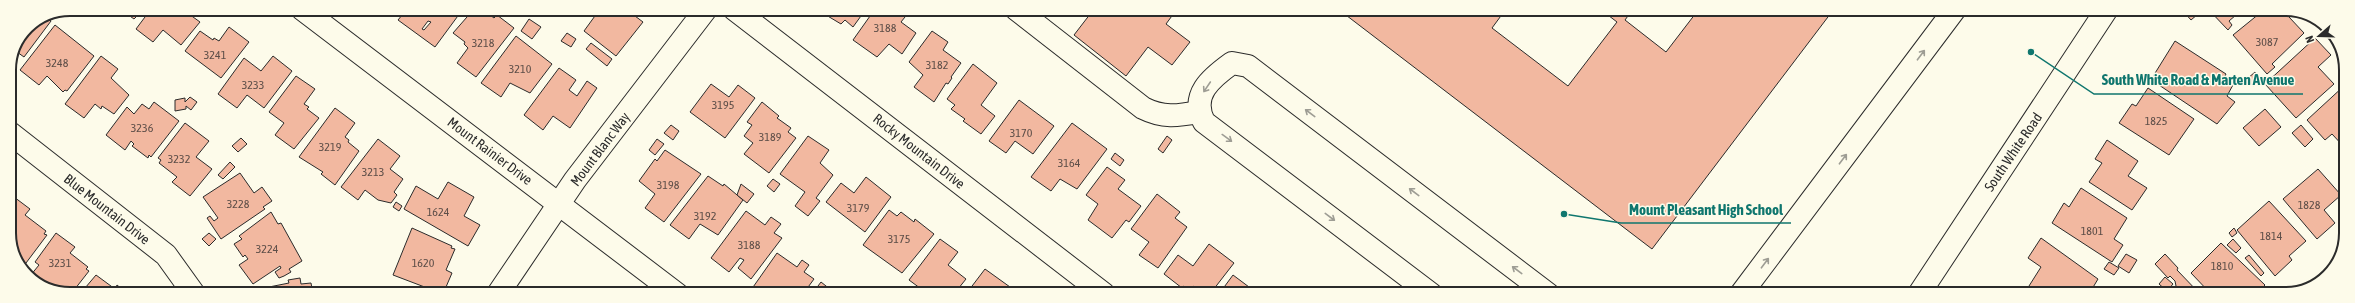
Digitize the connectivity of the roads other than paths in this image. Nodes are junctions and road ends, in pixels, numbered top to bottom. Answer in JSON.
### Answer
{"nodes":[{"id":1,"x":311,"y":16,"type":"edge"},
{"id":2,"x":701,"y":16,"type":"edge"},
{"id":3,"x":743,"y":16,"type":"edge"},
{"id":4,"x":1025,"y":16,"type":"edge"},
{"id":5,"x":1950,"y":16,"type":"edge"},
{"id":6,"x":2103,"y":16,"type":"edge"},
{"id":7,"x":1199,"y":112,"type":"junction"},
{"id":8,"x":16,"y":138,"type":"edge"},
{"id":9,"x":560,"y":203,"type":"junction"},
{"id":10,"x":189,"y":287,"type":"edge"},
{"id":11,"x":503,"y":287,"type":"edge"},
{"id":12,"x":668,"y":287,"type":"edge"},
{"id":13,"x":1095,"y":287,"type":"edge"},
{"id":14,"x":1422,"y":287,"type":"edge"},
{"id":15,"x":1539,"y":287,"type":"edge"},
{"id":16,"x":1746,"y":287,"type":"edge"},
{"id":17,"x":1924,"y":287,"type":"edge"}],
"edges":[{"from":1,"to":9,"type":"street","name":"Mount Rainier Drive"},
{"from":2,"to":9,"type":"street","name":"Mount Blanc Way"},
{"from":3,"to":13,"type":"street","name":"Rocky Mountain Drive"},
{"from":4,"to":7,"type":"street"},
{"from":16,"to":5,"type":"street","one_way":true},
{"from":6,"to":17,"type":"street","name":"South White Road"},
{"from":7,"to":14,"type":"street","one_way":true},
{"from":15,"to":7,"type":"street","one_way":true},
{"from":8,"to":10,"type":"street","name":"Blue Mountain Drive"},
{"from":9,"to":11,"type":"street","name":"Mount Blanc Way"},
{"from":9,"to":12,"type":"street","name":"Mount Rainier Drive"}]}
